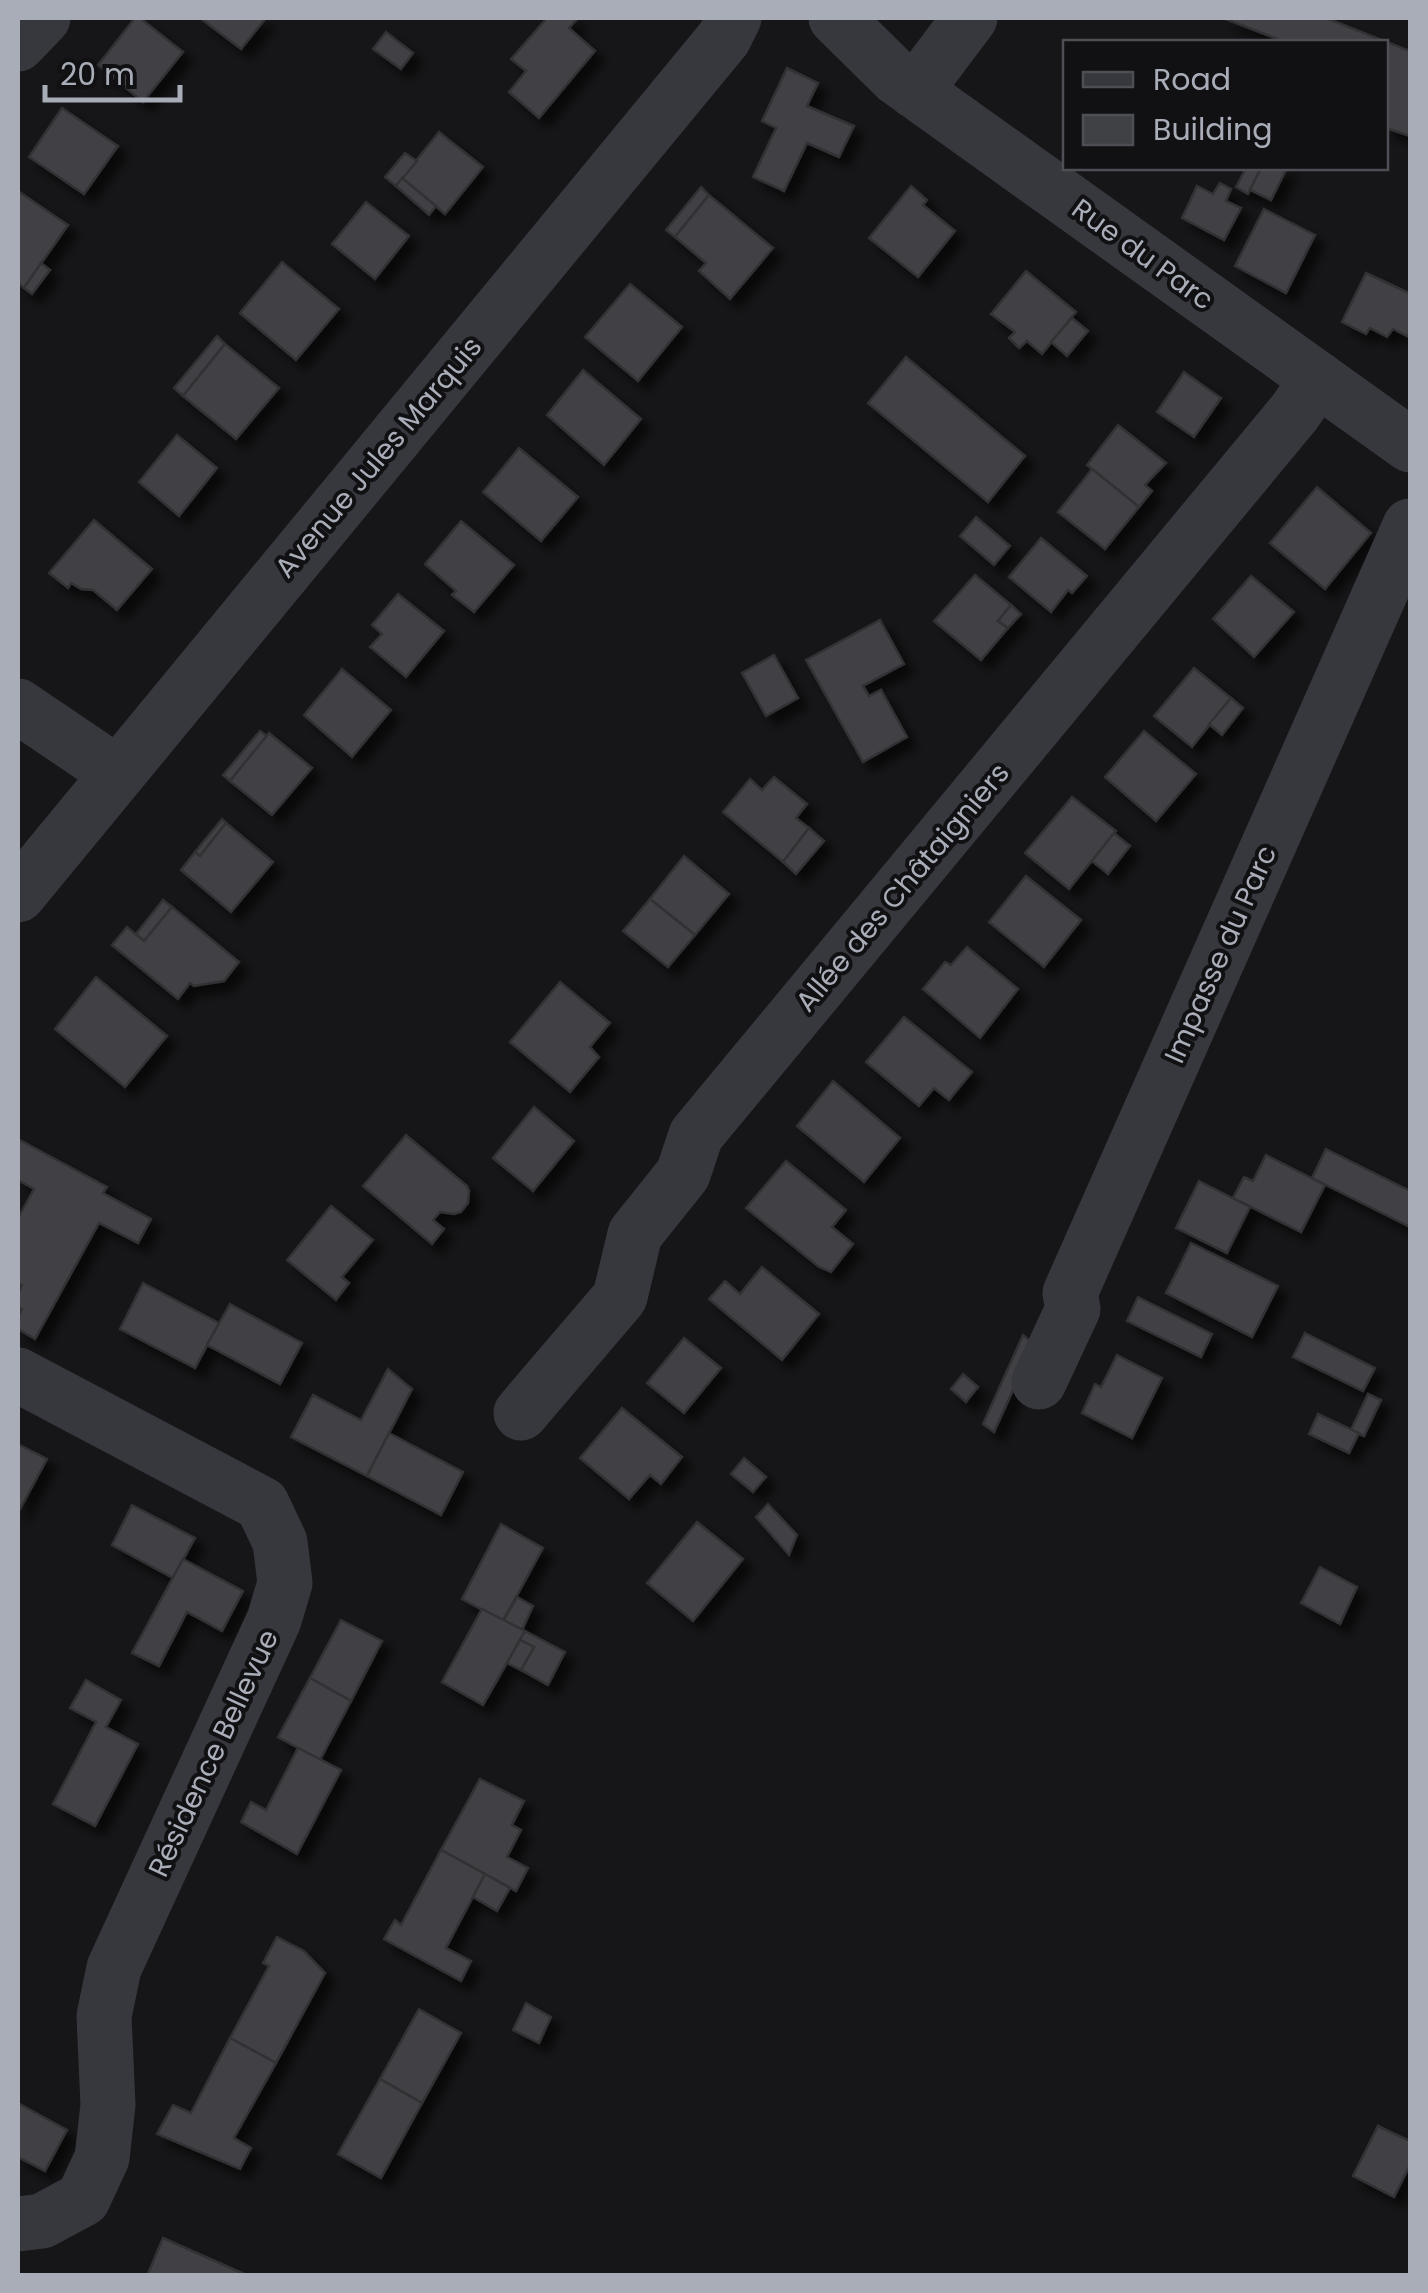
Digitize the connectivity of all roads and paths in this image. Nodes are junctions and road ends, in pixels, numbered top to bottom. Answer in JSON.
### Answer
{"nodes":[{"id":1,"x":43,"y":18,"type":"edge"},
{"id":2,"x":734,"y":18,"type":"edge"},
{"id":3,"x":836,"y":18,"type":"edge"},
{"id":4,"x":970,"y":18,"type":"edge"},
{"id":5,"x":18,"y":44,"type":"edge"},
{"id":6,"x":915,"y":91,"type":"junction"},
{"id":7,"x":1318,"y":379,"type":"junction"},
{"id":8,"x":1410,"y":445,"type":"edge"},
{"id":9,"x":1410,"y":526,"type":"edge"},
{"id":10,"x":18,"y":706,"type":"edge"},
{"id":11,"x":117,"y":773,"type":"junction"},
{"id":12,"x":18,"y":895,"type":"edge"},
{"id":13,"x":18,"y":1375,"type":"edge"},
{"id":14,"x":1039,"y":1382,"type":"dead end"},
{"id":15,"x":521,"y":1412,"type":"dead end"},
{"id":16,"x":18,"y":2224,"type":"edge"}],
"edges":[{"from":1,"to":5,"type":"street"},
{"from":2,"to":11,"type":"street","name":"Avenue Jules Marquis"},
{"from":3,"to":6,"type":"street","name":"Rue du Parc"},
{"from":4,"to":6,"type":"street"},
{"from":6,"to":7,"type":"street","name":"Rue du Parc"},
{"from":7,"to":8,"type":"street","name":"Rue du Parc"},
{"from":7,"to":15,"type":"street","name":"Allée des Châtaigniers"},
{"from":9,"to":14,"type":"street","name":"Impasse du Parc"},
{"from":10,"to":11,"type":"street"},
{"from":11,"to":12,"type":"street","name":"Avenue Jules Marquis"},
{"from":13,"to":16,"type":"street","name":"Résidence Bellevue"}]}
